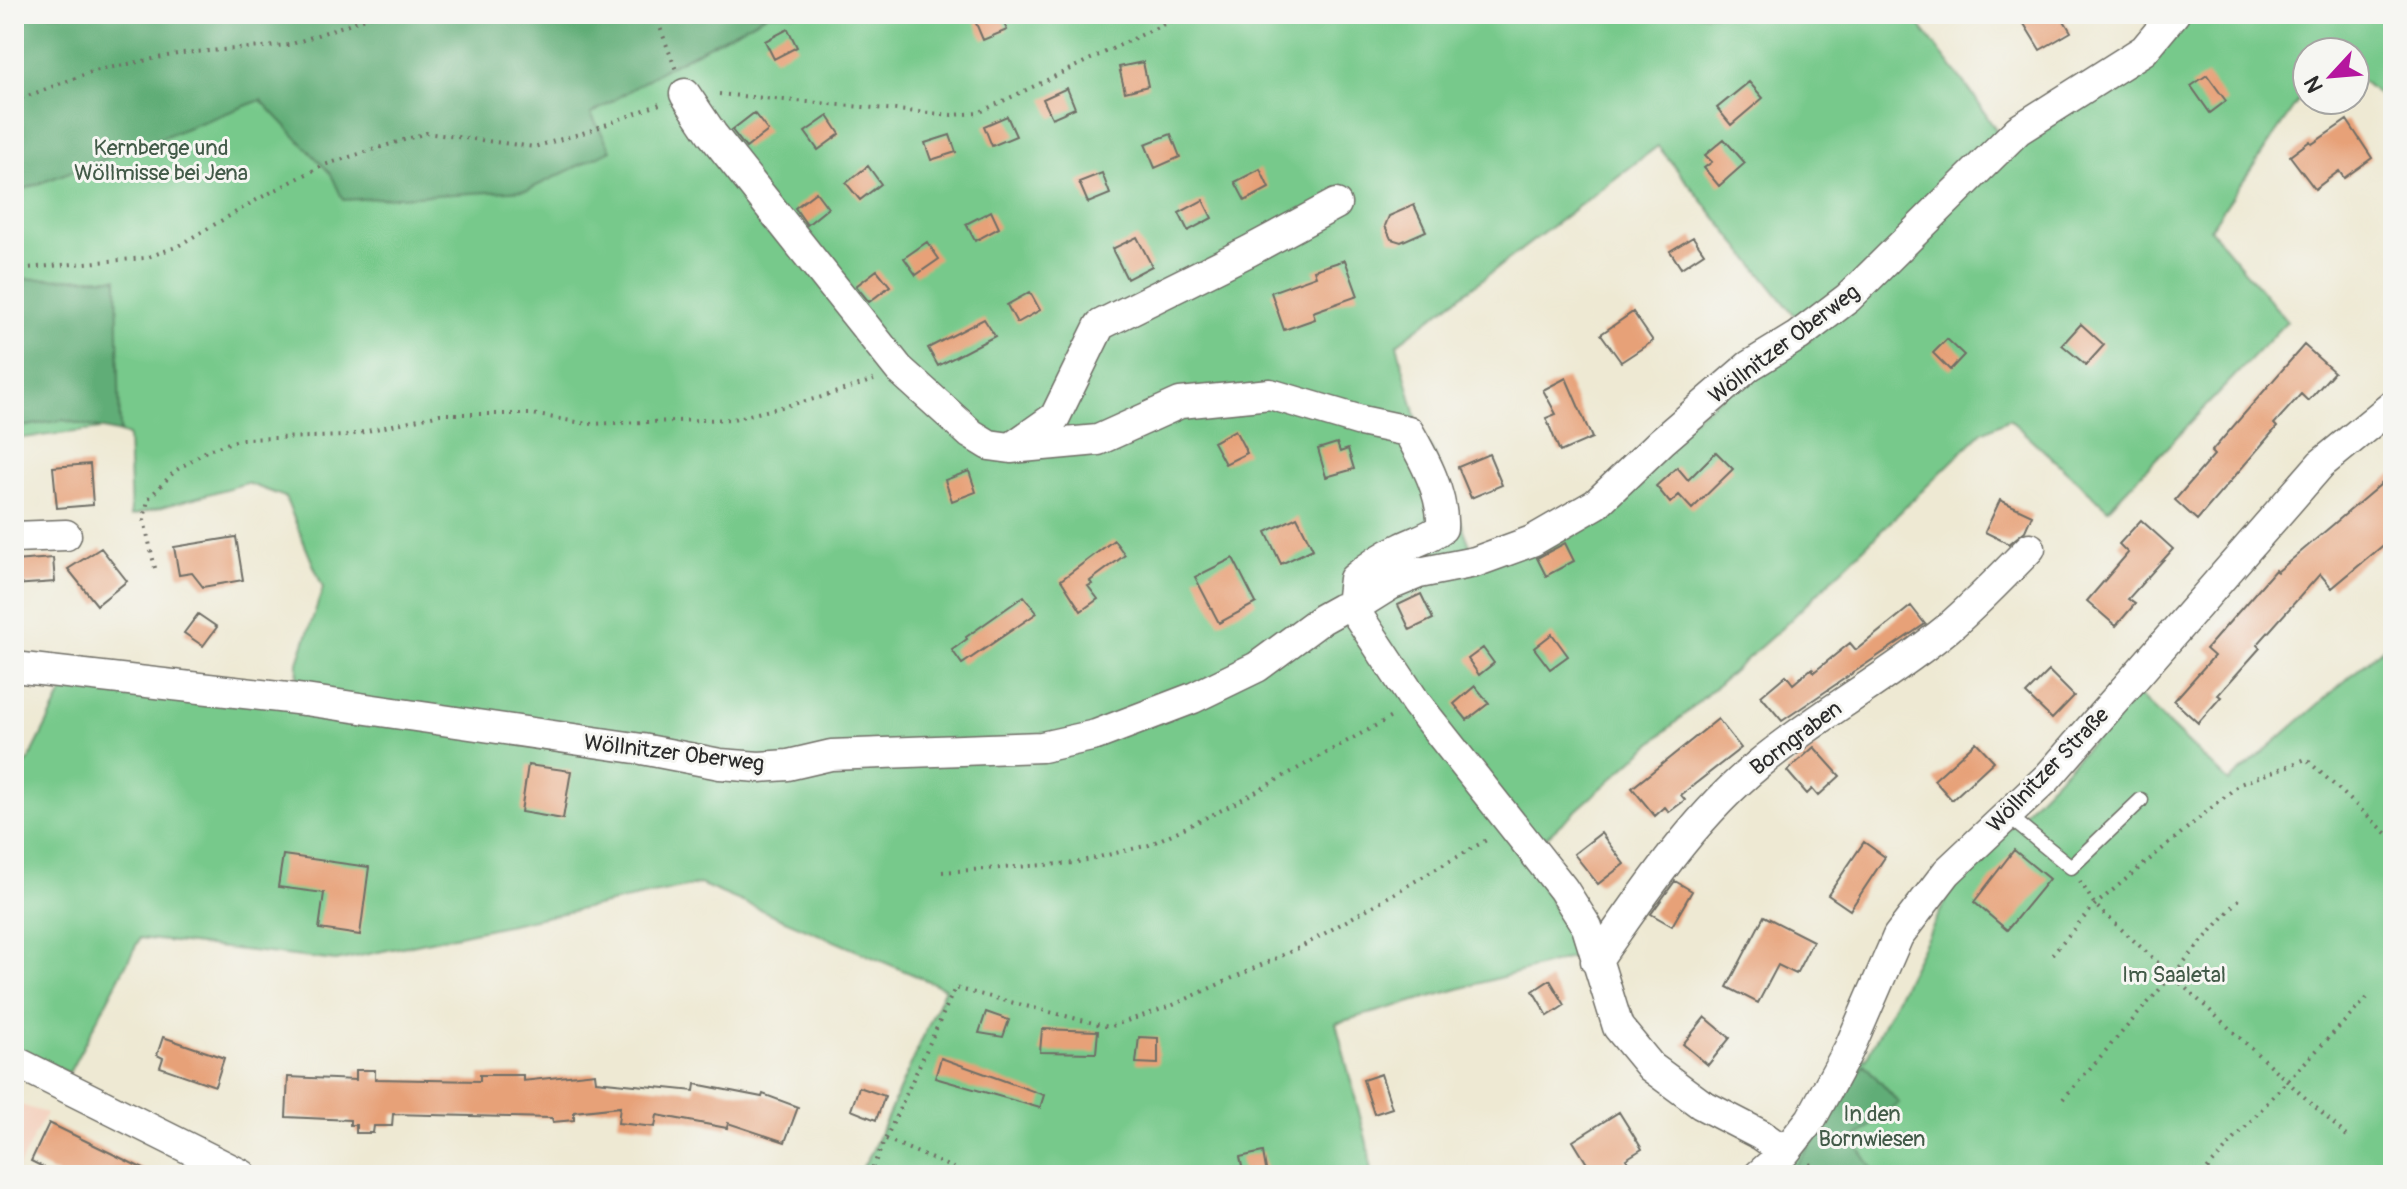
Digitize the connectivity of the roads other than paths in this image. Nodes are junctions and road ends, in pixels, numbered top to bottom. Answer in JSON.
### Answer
{"nodes":[{"id":1,"x":2174,"y":14,"type":"edge"},
{"id":2,"x":685,"y":94,"type":"road end"},
{"id":3,"x":1336,"y":204,"type":"dead end"},
{"id":4,"x":2393,"y":405,"type":"edge"},
{"id":5,"x":1011,"y":448,"type":"junction"},
{"id":6,"x":66,"y":535,"type":"dead end"},
{"id":7,"x":14,"y":537,"type":"edge"},
{"id":8,"x":2030,"y":548,"type":"dead end"},
{"id":9,"x":1351,"y":605,"type":"junction"},
{"id":10,"x":14,"y":667,"type":"edge"},
{"id":11,"x":2141,"y":800,"type":"dead end"},
{"id":12,"x":2007,"y":815,"type":"junction"},
{"id":13,"x":1596,"y":961,"type":"junction"},
{"id":14,"x":17,"y":1068,"type":"edge"},
{"id":15,"x":1785,"y":1152,"type":"junction"},
{"id":16,"x":242,"y":1175,"type":"edge"},
{"id":17,"x":1759,"y":1175,"type":"edge"}],
"edges":[{"from":1,"to":9,"type":"street","name":"Wöllnitzer Oberweg"},
{"from":2,"to":5,"type":"street"},
{"from":3,"to":5,"type":"street"},
{"from":4,"to":12,"type":"street","name":"Wöllnitzer Straße"},
{"from":5,"to":9,"type":"street"},
{"from":6,"to":7,"type":"street"},
{"from":8,"to":13,"type":"street","name":"Borngraben"},
{"from":9,"to":10,"type":"street","name":"Wöllnitzer Oberweg"},
{"from":9,"to":13,"type":"street"},
{"from":11,"to":12,"type":"lane"},
{"from":12,"to":15,"type":"street","name":"Wöllnitzer Straße"},
{"from":13,"to":15,"type":"street"},
{"from":14,"to":16,"type":"street"},
{"from":15,"to":17,"type":"street","name":"Wöllnitzer Straße"}]}
